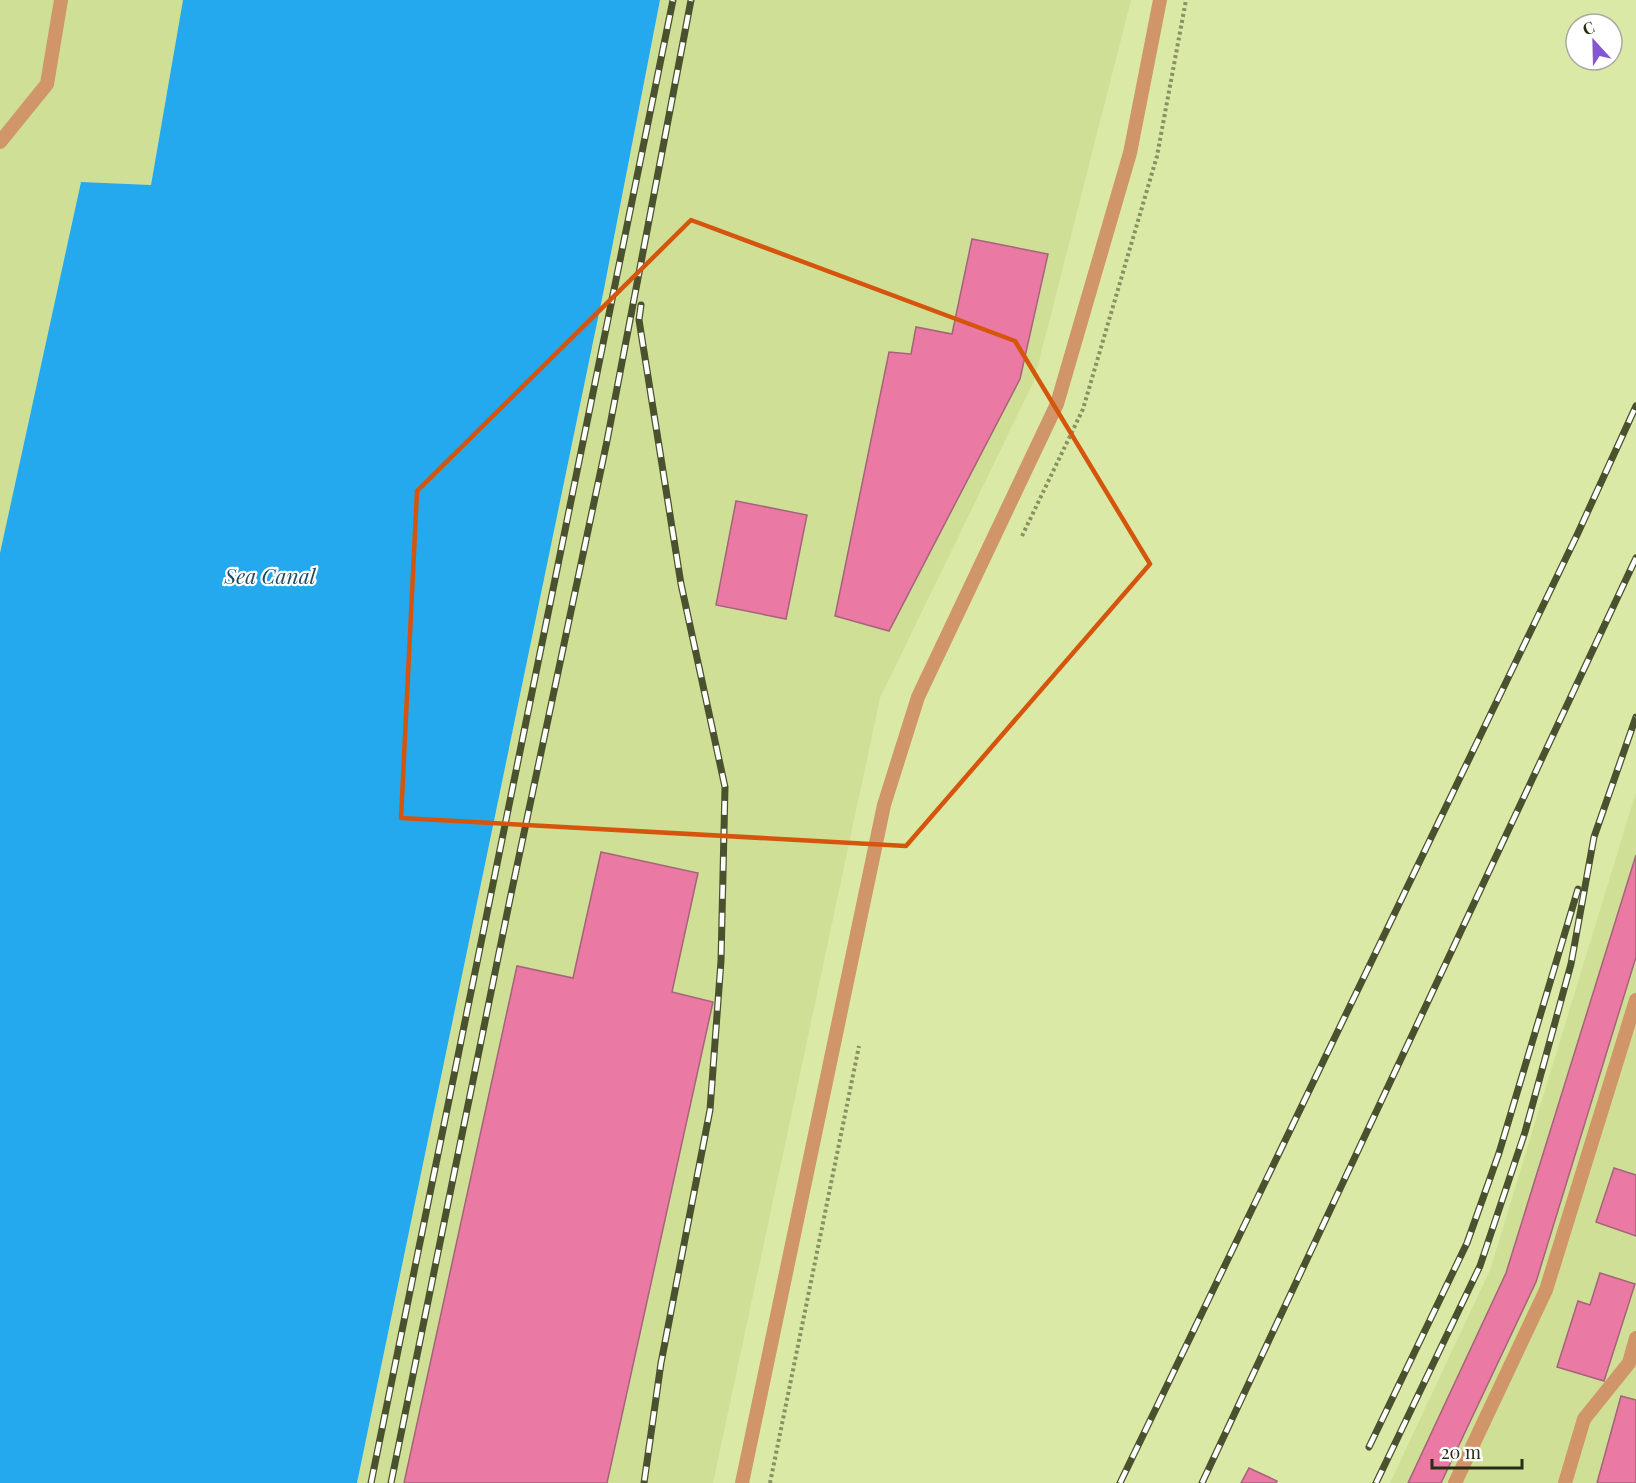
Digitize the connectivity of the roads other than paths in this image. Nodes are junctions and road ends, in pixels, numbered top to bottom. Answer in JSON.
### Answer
{"nodes":[{"id":1,"x":61,"y":0,"type":"edge"},
{"id":2,"x":1160,"y":0,"type":"edge"},
{"id":3,"x":0,"y":142,"type":"edge"},
{"id":4,"x":1636,"y":1000,"type":"edge"},
{"id":5,"x":1636,"y":1338,"type":"edge"},
{"id":6,"x":742,"y":1483,"type":"edge"},
{"id":7,"x":1455,"y":1483,"type":"edge"},
{"id":8,"x":1565,"y":1483,"type":"edge"}],
"edges":[{"from":1,"to":3,"type":"lane"},
{"from":2,"to":6,"type":"lane"},
{"from":4,"to":7,"type":"lane"},
{"from":5,"to":8,"type":"lane"}]}
